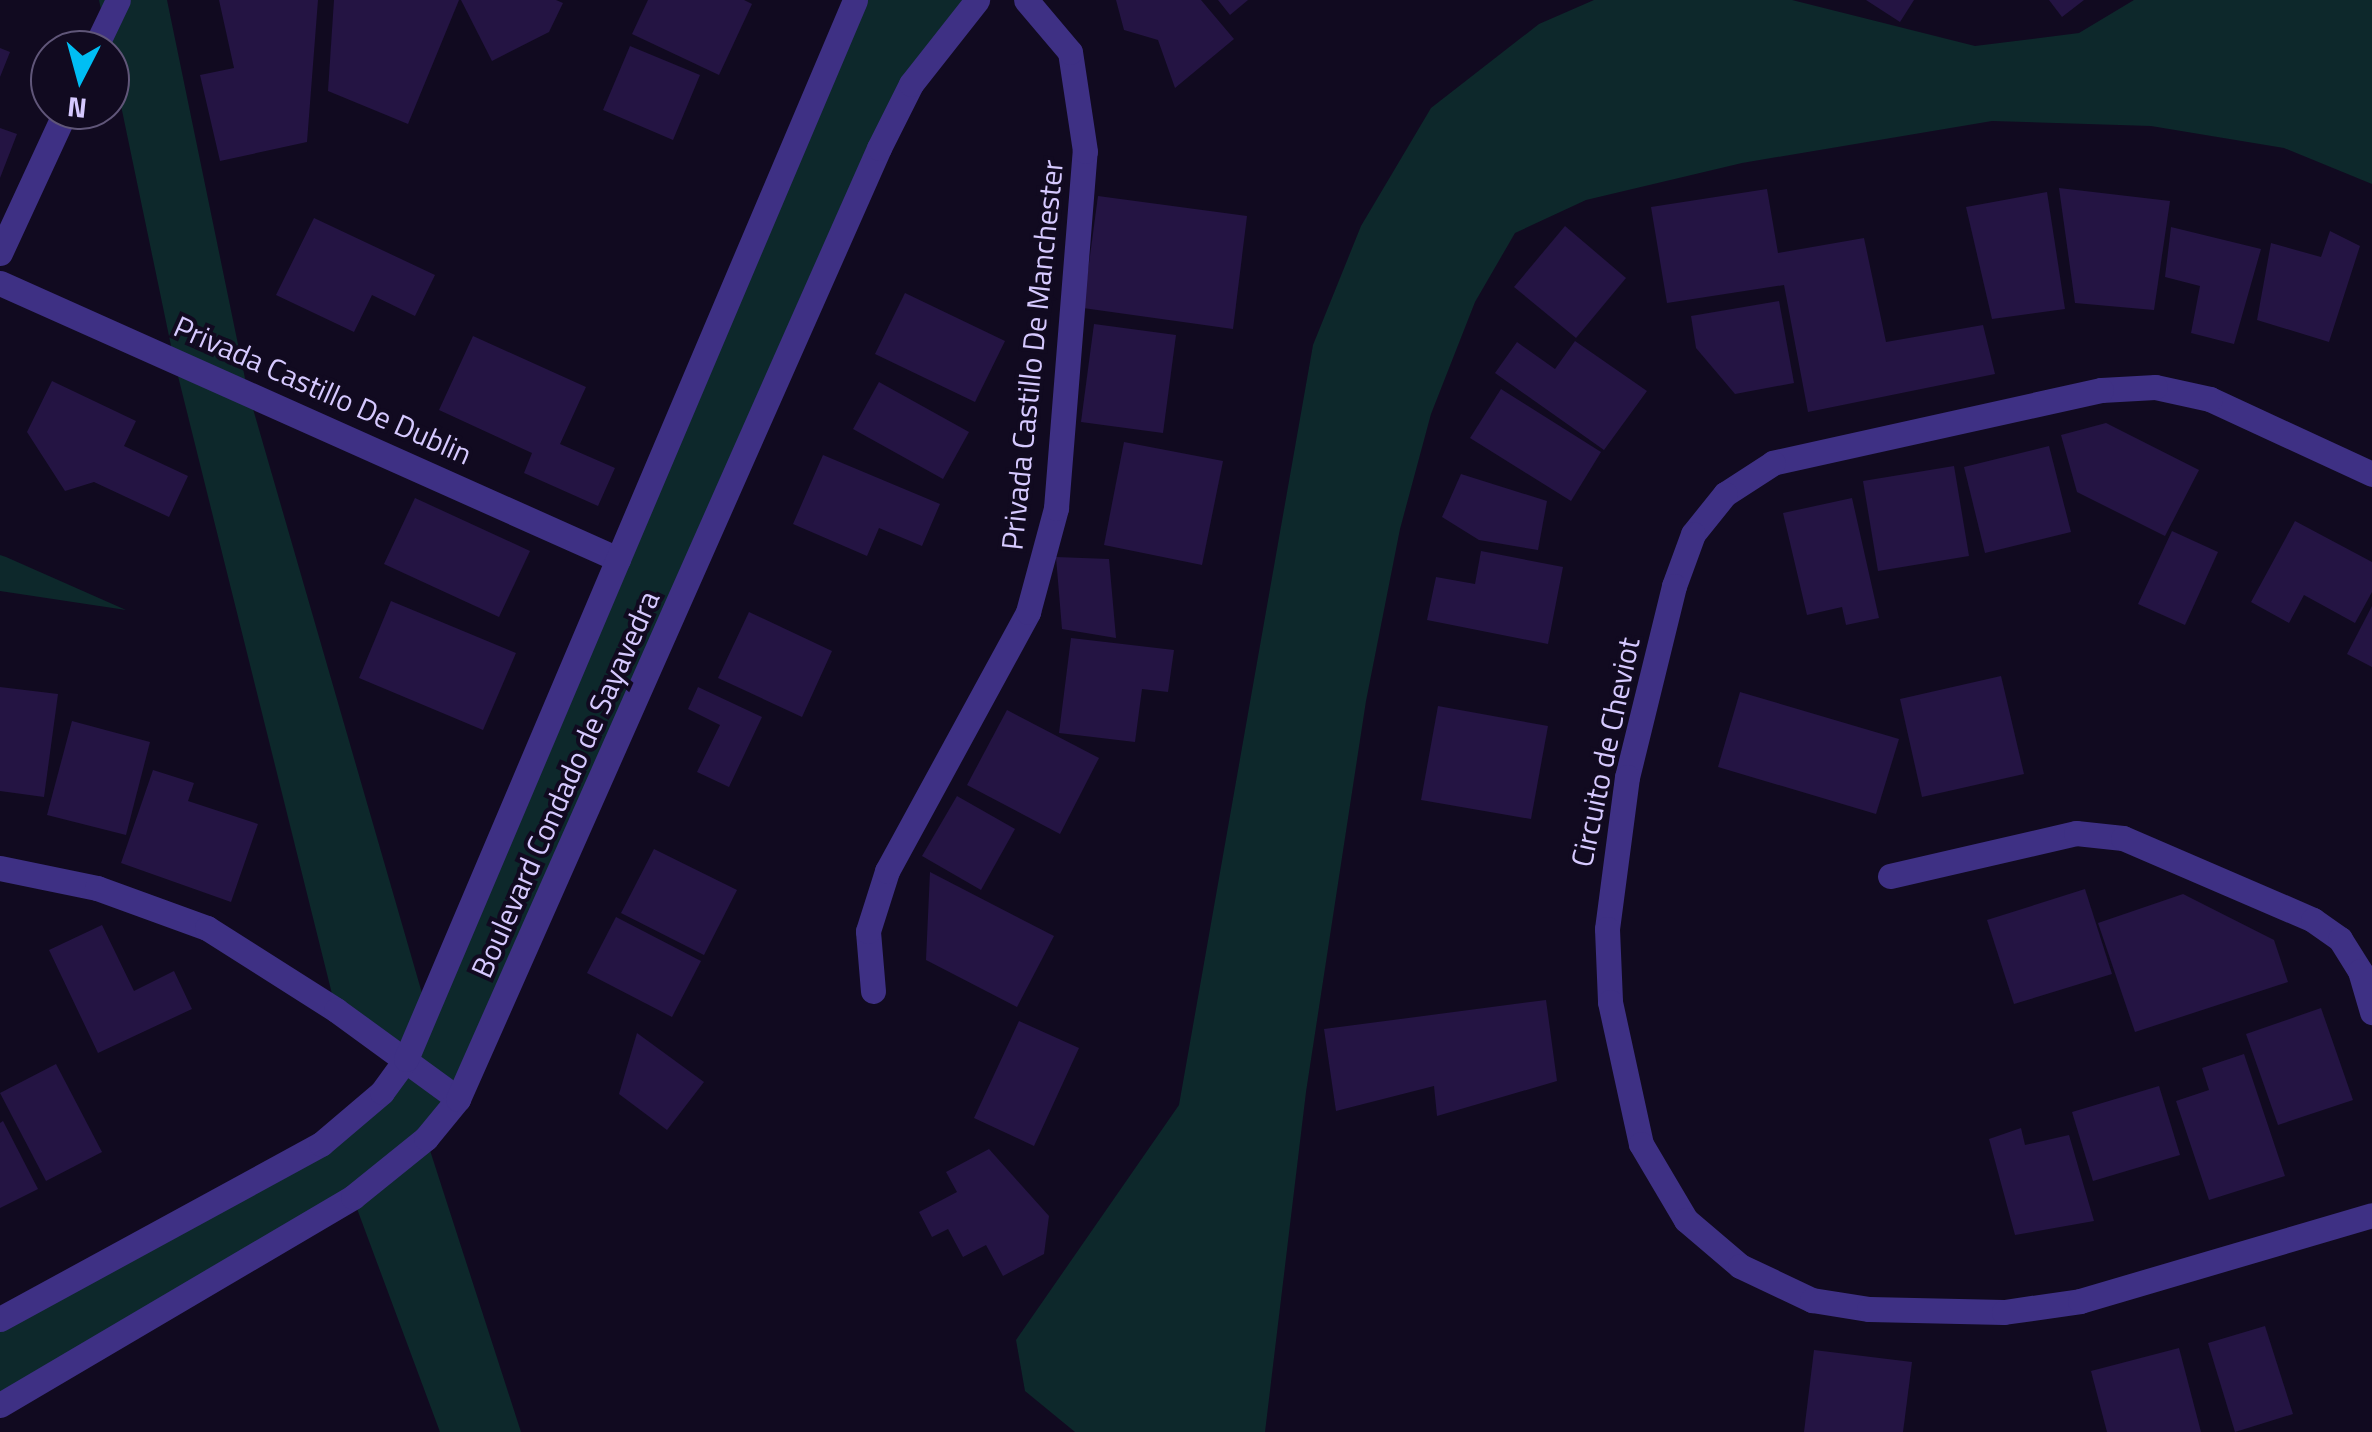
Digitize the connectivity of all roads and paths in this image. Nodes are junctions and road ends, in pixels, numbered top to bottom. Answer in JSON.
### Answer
{"nodes":[{"id":1,"x":118,"y":0,"type":"edge"},
{"id":2,"x":856,"y":0,"type":"edge"},
{"id":3,"x":977,"y":0,"type":"edge"},
{"id":4,"x":1026,"y":0,"type":"edge"},
{"id":5,"x":104,"y":30,"type":"edge"},
{"id":6,"x":57,"y":130,"type":"edge"},
{"id":7,"x":0,"y":253,"type":"edge"},
{"id":8,"x":0,"y":283,"type":"edge"},
{"id":9,"x":2372,"y":474,"type":"edge"},
{"id":10,"x":618,"y":559,"type":"junction"},
{"id":11,"x":0,"y":868,"type":"edge"},
{"id":12,"x":1890,"y":876,"type":"dead end"},
{"id":13,"x":873,"y":992,"type":"dead end"},
{"id":14,"x":2372,"y":1012,"type":"edge"},
{"id":15,"x":406,"y":1059,"type":"junction"},
{"id":16,"x":458,"y":1100,"type":"junction"},
{"id":17,"x":2372,"y":1215,"type":"edge"},
{"id":18,"x":0,"y":1319,"type":"edge"},
{"id":19,"x":0,"y":1405,"type":"edge"}],
"edges":[{"from":1,"to":5,"type":"street"},
{"from":2,"to":10,"type":"street","name":"Boulevard Condado de Sayavedra"},
{"from":3,"to":16,"type":"street","name":"Boulevard Condado de Sayavedra"},
{"from":4,"to":13,"type":"street","name":"Privada Castillo De Manchester"},
{"from":6,"to":7,"type":"street"},
{"from":8,"to":10,"type":"street","name":"Privada Castillo De Dublin"},
{"from":9,"to":17,"type":"street","name":"Circuito de Cheviot"},
{"from":10,"to":15,"type":"street","name":"Boulevard Condado de Sayavedra"},
{"from":11,"to":15,"type":"street"},
{"from":12,"to":14,"type":"street"},
{"from":15,"to":16,"type":"street"},
{"from":15,"to":18,"type":"street","name":"Boulevard Condado de Sayavedra"},
{"from":16,"to":19,"type":"street","name":"Boulevard Condado de Sayavedra"}]}
